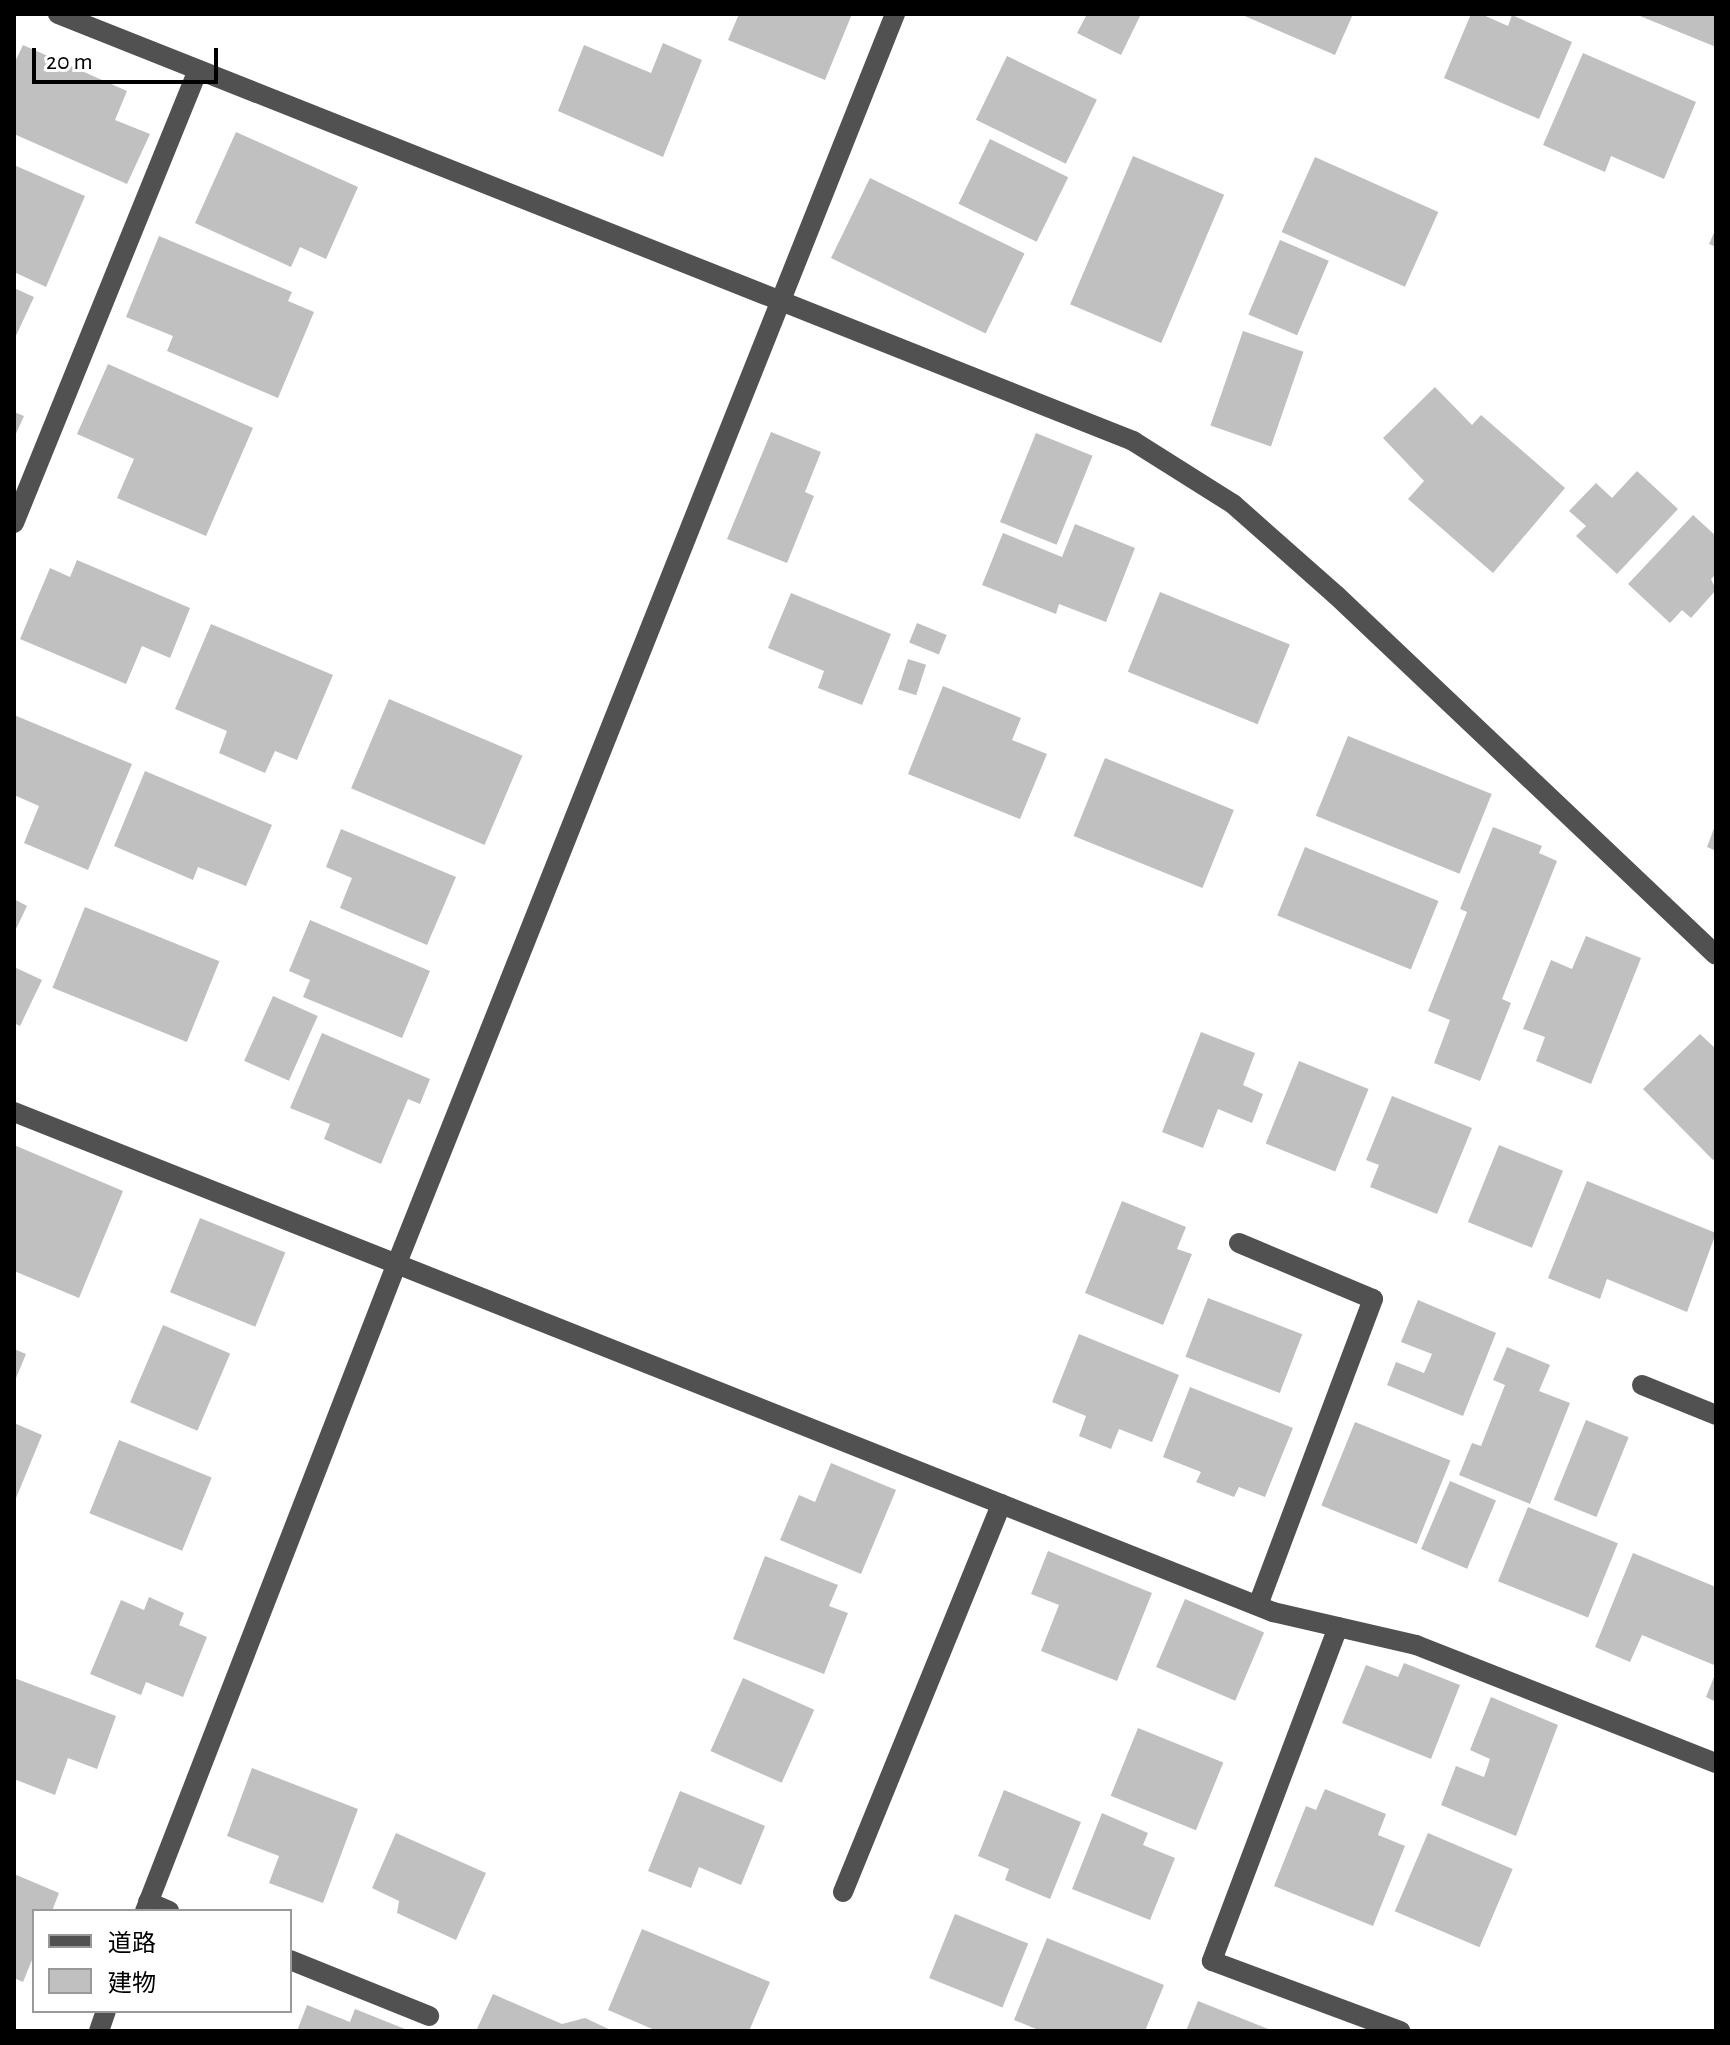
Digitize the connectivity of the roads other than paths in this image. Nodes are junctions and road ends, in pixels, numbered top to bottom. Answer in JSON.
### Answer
{"nodes":[{"id":1,"x":58,"y":14,"type":"edge"},
{"id":2,"x":895,"y":14,"type":"edge"},
{"id":3,"x":198,"y":70,"type":"junction"},
{"id":4,"x":781,"y":302,"type":"junction"},
{"id":5,"x":14,"y":523,"type":"edge"},
{"id":6,"x":1716,"y":955,"type":"edge"},
{"id":7,"x":14,"y":1112,"type":"edge"},
{"id":8,"x":1239,"y":1243,"type":"dead end"},
{"id":9,"x":397,"y":1263,"type":"junction"},
{"id":10,"x":1642,"y":1385,"type":"dead end"},
{"id":11,"x":1716,"y":1415,"type":"edge"},
{"id":12,"x":1001,"y":1504,"type":"junction"},
{"id":13,"x":1258,"y":1605,"type":"junction"},
{"id":14,"x":1338,"y":1627,"type":"junction"},
{"id":15,"x":1716,"y":1763,"type":"edge"},
{"id":16,"x":843,"y":1892,"type":"dead end"},
{"id":17,"x":147,"y":1907,"type":"edge"},
{"id":18,"x":292,"y":1961,"type":"edge"},
{"id":19,"x":429,"y":2016,"type":"dead end"},
{"id":20,"x":1400,"y":2031,"type":"edge"}],
"edges":[{"from":1,"to":3,"type":"street"},
{"from":2,"to":4,"type":"street"},
{"from":3,"to":4,"type":"street"},
{"from":3,"to":5,"type":"street"},
{"from":4,"to":6,"type":"street"},
{"from":4,"to":9,"type":"street"},
{"from":7,"to":9,"type":"street"},
{"from":8,"to":13,"type":"street"},
{"from":9,"to":12,"type":"street"},
{"from":9,"to":17,"type":"street"},
{"from":10,"to":11,"type":"street"},
{"from":12,"to":13,"type":"street"},
{"from":12,"to":16,"type":"street"},
{"from":13,"to":14,"type":"street"},
{"from":14,"to":15,"type":"street"},
{"from":14,"to":20,"type":"street"},
{"from":18,"to":19,"type":"street"}]}
